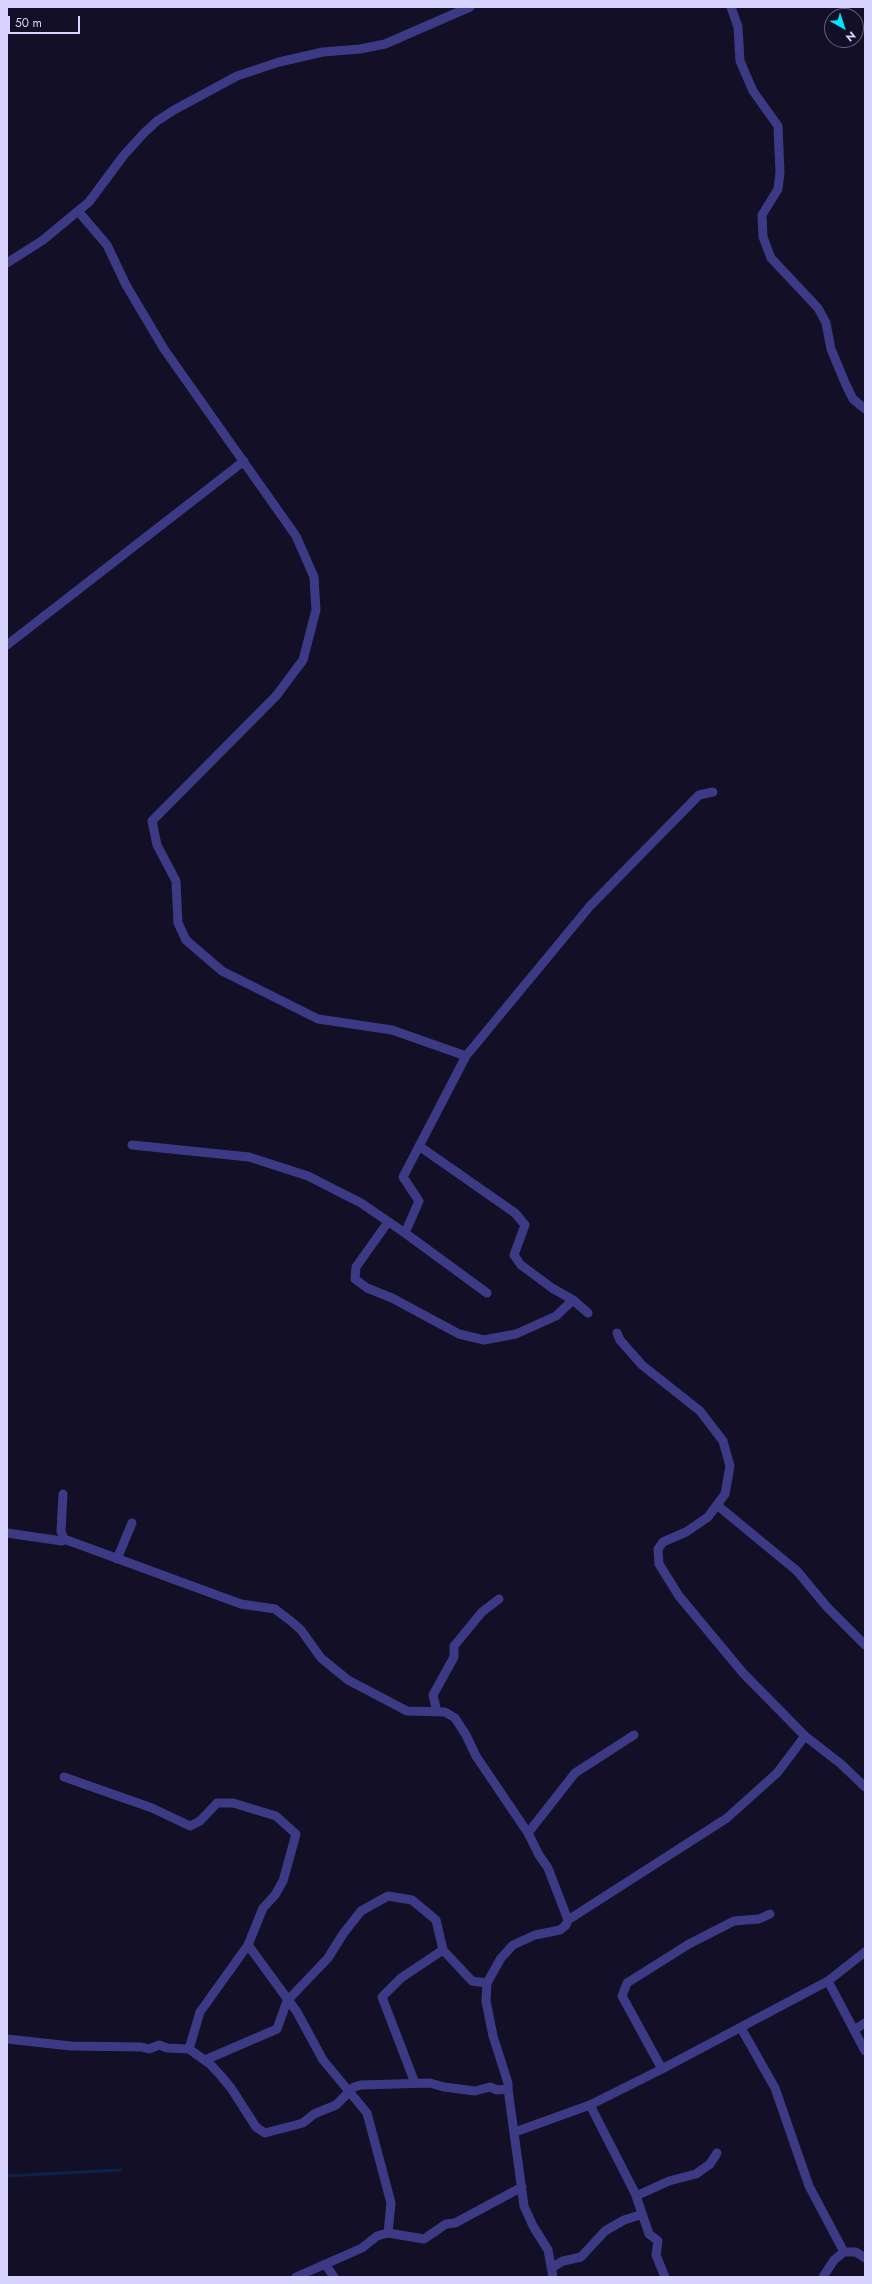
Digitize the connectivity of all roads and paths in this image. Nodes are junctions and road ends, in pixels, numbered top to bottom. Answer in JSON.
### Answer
{"nodes":[{"id":1,"x":470,"y":7,"type":"edge"},
{"id":2,"x":730,"y":7,"type":"edge"},
{"id":3,"x":78,"y":211,"type":"junction"},
{"id":4,"x":7,"y":263,"type":"edge"},
{"id":5,"x":865,"y":409,"type":"edge"},
{"id":6,"x":244,"y":461,"type":"junction"},
{"id":7,"x":7,"y":645,"type":"edge"},
{"id":8,"x":713,"y":792,"type":"dead end"},
{"id":9,"x":466,"y":1056,"type":"junction"},
{"id":10,"x":132,"y":1145,"type":"dead end"},
{"id":11,"x":419,"y":1146,"type":"junction"},
{"id":12,"x":388,"y":1222,"type":"junction"},
{"id":13,"x":405,"y":1233,"type":"junction"},
{"id":14,"x":487,"y":1293,"type":"dead end"},
{"id":15,"x":573,"y":1300,"type":"junction"},
{"id":16,"x":588,"y":1313,"type":"dead end"},
{"id":17,"x":617,"y":1333,"type":"dead end"},
{"id":18,"x":63,"y":1494,"type":"dead end"},
{"id":19,"x":717,"y":1505,"type":"junction"},
{"id":20,"x":132,"y":1522,"type":"dead end"},
{"id":21,"x":7,"y":1533,"type":"edge"},
{"id":22,"x":64,"y":1539,"type":"junction"},
{"id":23,"x":117,"y":1559,"type":"junction"},
{"id":24,"x":498,"y":1599,"type":"dead end"},
{"id":25,"x":865,"y":1645,"type":"edge"},
{"id":26,"x":437,"y":1712,"type":"junction"},
{"id":27,"x":634,"y":1735,"type":"dead end"},
{"id":28,"x":805,"y":1736,"type":"junction"},
{"id":29,"x":64,"y":1777,"type":"dead end"},
{"id":30,"x":865,"y":1787,"type":"edge"},
{"id":31,"x":528,"y":1833,"type":"junction"},
{"id":32,"x":770,"y":1914,"type":"dead end"},
{"id":33,"x":568,"y":1920,"type":"junction"},
{"id":34,"x":248,"y":1946,"type":"junction"},
{"id":35,"x":443,"y":1950,"type":"junction"},
{"id":36,"x":865,"y":1952,"type":"edge"},
{"id":37,"x":828,"y":1981,"type":"junction"},
{"id":38,"x":487,"y":1983,"type":"junction"},
{"id":39,"x":287,"y":2001,"type":"junction"},
{"id":40,"x":865,"y":2023,"type":"edge"},
{"id":41,"x":740,"y":2028,"type":"junction"},
{"id":42,"x":854,"y":2030,"type":"junction"},
{"id":43,"x":7,"y":2039,"type":"edge"},
{"id":44,"x":189,"y":2049,"type":"junction"},
{"id":45,"x":865,"y":2051,"type":"edge"},
{"id":46,"x":205,"y":2060,"type":"junction"},
{"id":47,"x":662,"y":2069,"type":"junction"},
{"id":48,"x":415,"y":2083,"type":"junction"},
{"id":49,"x":508,"y":2089,"type":"junction"},
{"id":50,"x":350,"y":2091,"type":"junction"},
{"id":51,"x":590,"y":2105,"type":"junction"},
{"id":52,"x":515,"y":2132,"type":"junction"},
{"id":53,"x":717,"y":2154,"type":"dead end"},
{"id":54,"x":522,"y":2187,"type":"junction"},
{"id":55,"x":636,"y":2196,"type":"junction"},
{"id":56,"x":642,"y":2213,"type":"junction"},
{"id":57,"x":388,"y":2233,"type":"junction"},
{"id":58,"x":844,"y":2252,"type":"junction"},
{"id":59,"x":865,"y":2258,"type":"edge"},
{"id":60,"x":325,"y":2264,"type":"junction"},
{"id":61,"x":552,"y":2273,"type":"edge"},
{"id":62,"x":296,"y":2277,"type":"edge"},
{"id":63,"x":334,"y":2277,"type":"edge"},
{"id":64,"x":665,"y":2277,"type":"edge"},
{"id":65,"x":823,"y":2277,"type":"edge"}],
"edges":[{"from":1,"to":3,"type":"street"},
{"from":2,"to":5,"type":"street"},
{"from":3,"to":4,"type":"street"},
{"from":3,"to":6,"type":"street"},
{"from":6,"to":7,"type":"street"},
{"from":6,"to":9,"type":"street"},
{"from":8,"to":9,"type":"street"},
{"from":9,"to":11,"type":"street"},
{"from":10,"to":12,"type":"street"},
{"from":11,"to":13,"type":"street"},
{"from":11,"to":15,"type":"street"},
{"from":12,"to":13,"type":"street"},
{"from":12,"to":15,"type":"street"},
{"from":13,"to":14,"type":"street"},
{"from":15,"to":16,"type":"street"},
{"from":17,"to":19,"type":"street"},
{"from":18,"to":22,"type":"street"},
{"from":19,"to":25,"type":"street"},
{"from":19,"to":28,"type":"street"},
{"from":20,"to":23,"type":"street"},
{"from":21,"to":22,"type":"street"},
{"from":22,"to":23,"type":"street"},
{"from":23,"to":26,"type":"street"},
{"from":24,"to":26,"type":"street"},
{"from":26,"to":31,"type":"street"},
{"from":27,"to":31,"type":"street"},
{"from":28,"to":30,"type":"street"},
{"from":28,"to":33,"type":"street"},
{"from":29,"to":34,"type":"street"},
{"from":31,"to":33,"type":"street"},
{"from":32,"to":47,"type":"street"},
{"from":33,"to":38,"type":"street"},
{"from":34,"to":39,"type":"street"},
{"from":34,"to":44,"type":"street"},
{"from":35,"to":38,"type":"street"},
{"from":35,"to":39,"type":"street"},
{"from":35,"to":48,"type":"street"},
{"from":36,"to":37,"type":"street"},
{"from":37,"to":41,"type":"street"},
{"from":37,"to":42,"type":"street"},
{"from":38,"to":49,"type":"street"},
{"from":39,"to":46,"type":"street"},
{"from":39,"to":50,"type":"street"},
{"from":40,"to":42,"type":"street"},
{"from":41,"to":47,"type":"street"},
{"from":41,"to":58,"type":"street"},
{"from":42,"to":45,"type":"street"},
{"from":43,"to":44,"type":"street"},
{"from":44,"to":46,"type":"street"},
{"from":46,"to":50,"type":"street"},
{"from":47,"to":51,"type":"street"},
{"from":48,"to":49,"type":"street"},
{"from":48,"to":50,"type":"street"},
{"from":49,"to":52,"type":"street"},
{"from":50,"to":57,"type":"street"},
{"from":51,"to":52,"type":"street"},
{"from":51,"to":55,"type":"street"},
{"from":52,"to":54,"type":"street"},
{"from":53,"to":55,"type":"street"},
{"from":54,"to":57,"type":"street"},
{"from":54,"to":61,"type":"street"},
{"from":55,"to":56,"type":"street"},
{"from":56,"to":61,"type":"street"},
{"from":56,"to":64,"type":"street"},
{"from":57,"to":60,"type":"street"},
{"from":58,"to":59,"type":"street"},
{"from":58,"to":65,"type":"street"},
{"from":60,"to":62,"type":"street"},
{"from":60,"to":63,"type":"street"}]}
